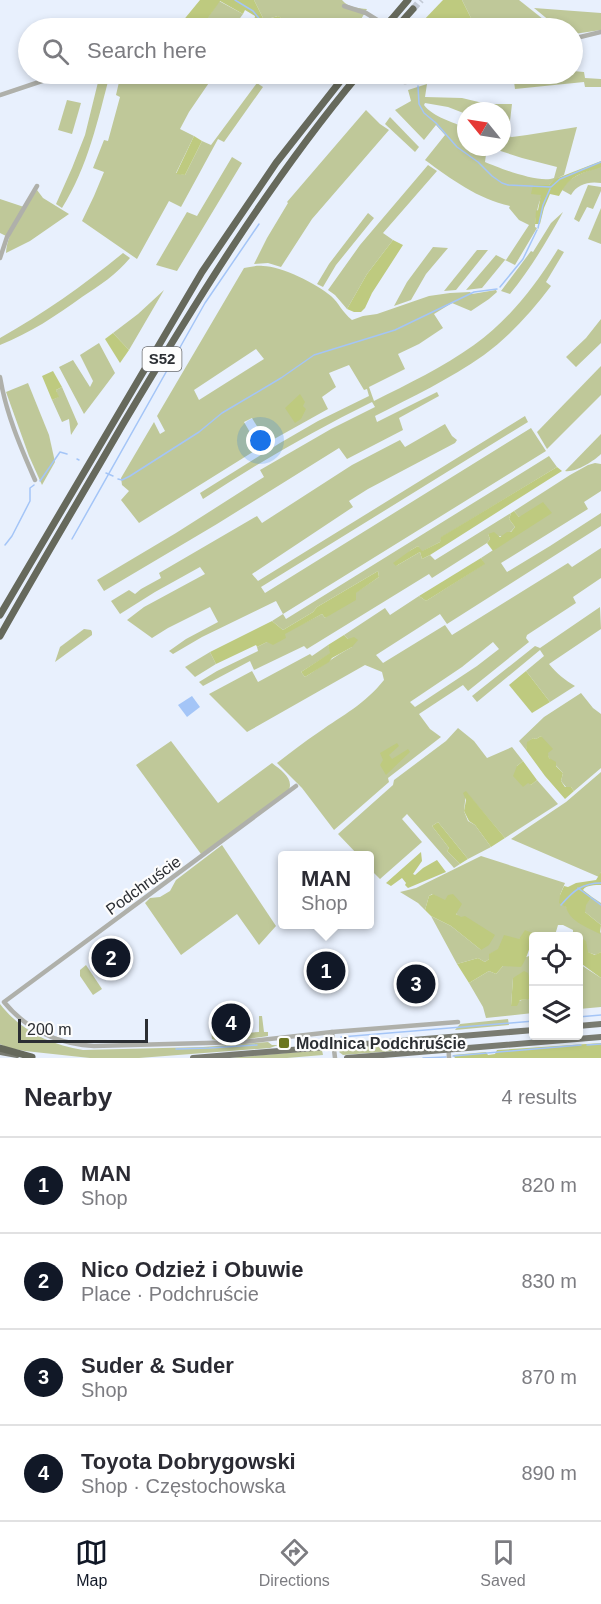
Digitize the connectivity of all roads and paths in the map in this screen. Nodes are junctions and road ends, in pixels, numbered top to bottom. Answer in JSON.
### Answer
{"nodes":[{"id":1,"x":408,"y":0,"type":"tunnel mouth"},
{"id":2,"x":344,"y":6,"type":"dead end"},
{"id":3,"x":413,"y":9,"type":"tunnel mouth"},
{"id":4,"x":374,"y":18,"type":"edge"},
{"id":5,"x":393,"y":18,"type":"edge"},
{"id":6,"x":405,"y":18,"type":"edge"},
{"id":7,"x":601,"y":32,"type":"edge"},
{"id":8,"x":583,"y":36,"type":"edge"},
{"id":9,"x":33,"y":84,"type":"edge"},
{"id":10,"x":338,"y":84,"type":"edge"},
{"id":11,"x":350,"y":84,"type":"edge"},
{"id":12,"x":0,"y":95,"type":"edge"},
{"id":13,"x":37,"y":186,"type":"dead end"},
{"id":14,"x":0,"y":258,"type":"edge"},
{"id":15,"x":0,"y":376,"type":"edge"},
{"id":16,"x":35,"y":480,"type":"dead end"},
{"id":17,"x":0,"y":615,"type":"edge"},
{"id":18,"x":0,"y":636,"type":"edge"},
{"id":19,"x":296,"y":786,"type":"dead end"},
{"id":20,"x":458,"y":1022,"type":"dead end"},
{"id":21,"x":601,"y":1024,"type":"edge"},
{"id":22,"x":583,"y":1026,"type":"edge"},
{"id":23,"x":529,"y":1030,"type":"edge"},
{"id":24,"x":332,"y":1032,"type":"junction"},
{"id":25,"x":583,"y":1034,"type":"edge"},
{"id":26,"x":448,"y":1036,"type":"junction"},
{"id":27,"x":601,"y":1037,"type":"edge"},
{"id":28,"x":584,"y":1038,"type":"junction"},
{"id":29,"x":334,"y":1046,"type":"junction"},
{"id":30,"x":0,"y":1050,"type":"edge"},
{"id":31,"x":449,"y":1050,"type":"junction"},
{"id":32,"x":32,"y":1057,"type":"edge"},
{"id":33,"x":38,"y":1058,"type":"edge"},
{"id":34,"x":193,"y":1058,"type":"edge"},
{"id":35,"x":334,"y":1058,"type":"edge"},
{"id":36,"x":347,"y":1058,"type":"edge"},
{"id":37,"x":449,"y":1058,"type":"edge"}],
"edges":[{"from":1,"to":5,"type":"highway","bridge":true},
{"from":2,"to":4,"type":"street"},
{"from":3,"to":6,"type":"highway"},
{"from":7,"to":8,"type":"street"},
{"from":9,"to":12,"type":"street"},
{"from":10,"to":17,"type":"highway","number":"S52"},
{"from":11,"to":18,"type":"highway","number":"S52"},
{"from":13,"to":14,"type":"street"},
{"from":15,"to":16,"type":"street"},
{"from":19,"to":24,"type":"street","name":"Podchruście"},
{"from":20,"to":24,"type":"street"},
{"from":21,"to":22,"type":"main road"},
{"from":23,"to":26,"type":"main road"},
{"from":24,"to":29,"type":"street"},
{"from":25,"to":28,"type":"main road"},
{"from":26,"to":29,"type":"main road"},
{"from":26,"to":31,"type":"street"},
{"from":27,"to":28,"type":"main road"},
{"from":28,"to":31,"type":"main road"},
{"from":29,"to":34,"type":"main road"},
{"from":29,"to":35,"type":"street"},
{"from":30,"to":32,"type":"highway"},
{"from":31,"to":36,"type":"main road"},
{"from":31,"to":37,"type":"street"},
{"from":32,"to":33,"type":"main road"}]}
